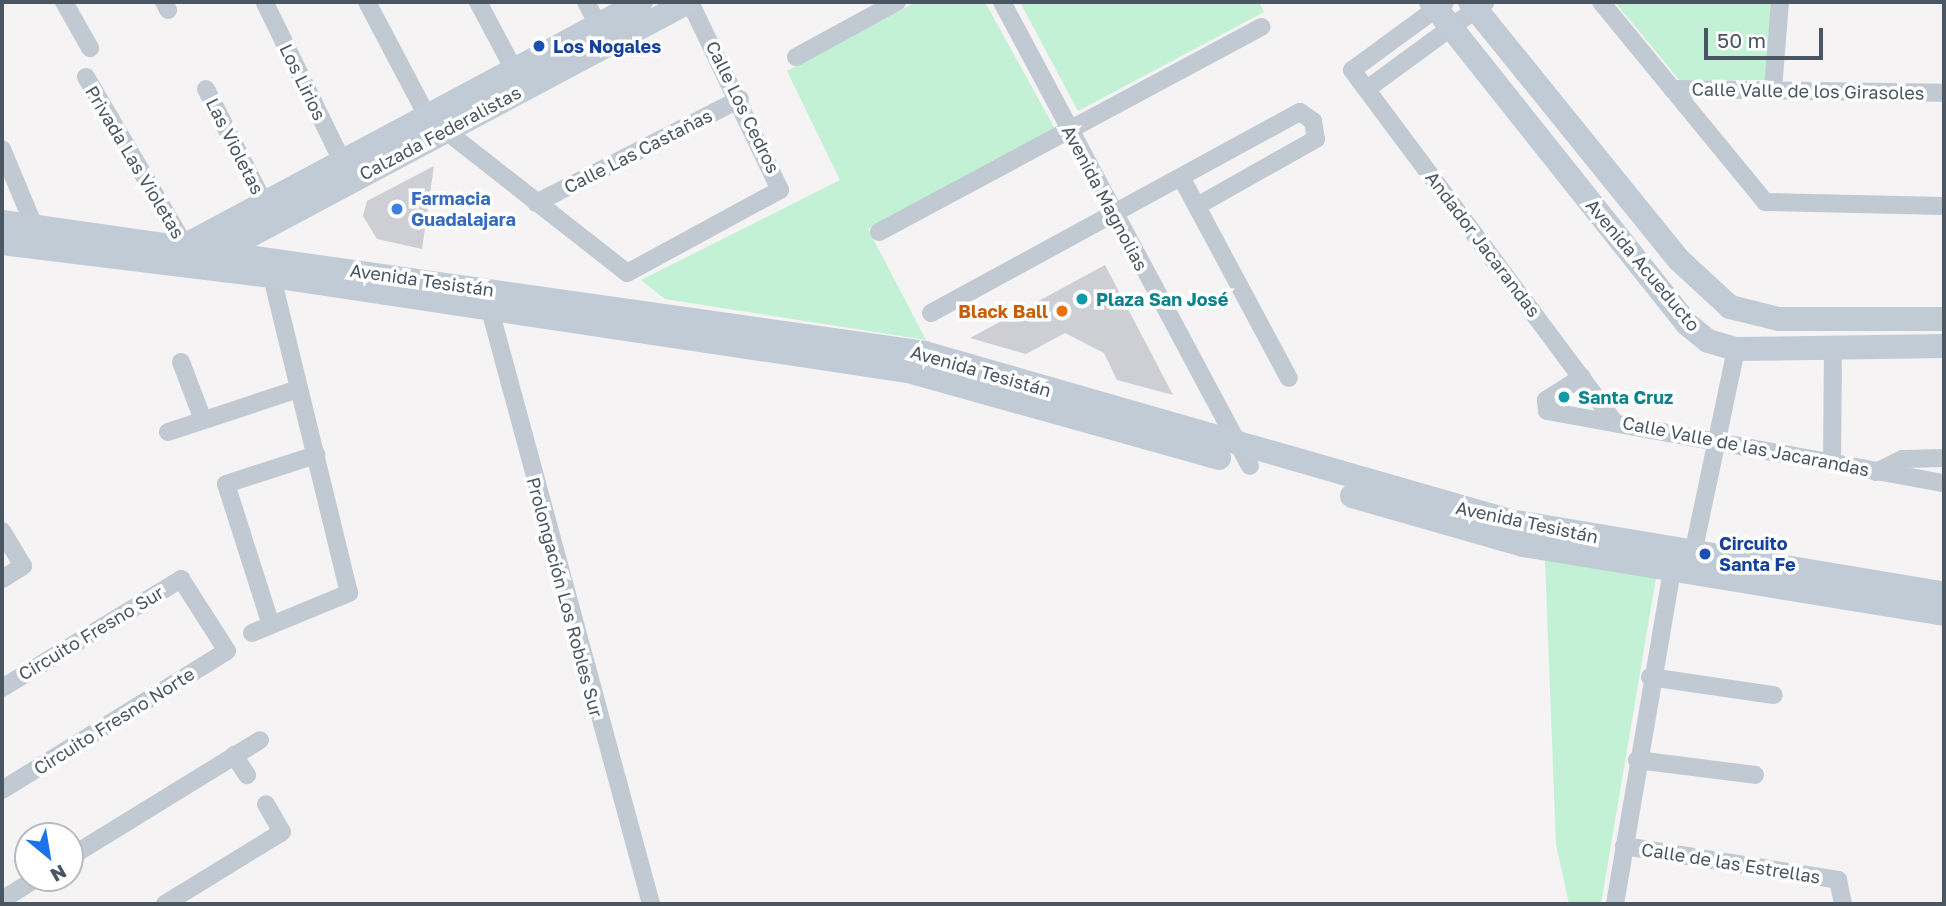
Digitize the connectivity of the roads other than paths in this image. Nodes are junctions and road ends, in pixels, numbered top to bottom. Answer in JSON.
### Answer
{"nodes":[{"id":1,"x":64,"y":2,"type":"edge"},
{"id":2,"x":367,"y":2,"type":"edge"},
{"id":3,"x":478,"y":2,"type":"edge"},
{"id":4,"x":586,"y":2,"type":"edge"},
{"id":5,"x":641,"y":2,"type":"edge"},
{"id":6,"x":689,"y":2,"type":"edge"},
{"id":7,"x":897,"y":2,"type":"edge"},
{"id":8,"x":1002,"y":2,"type":"edge"},
{"id":9,"x":1601,"y":2,"type":"edge"},
{"id":10,"x":1780,"y":2,"type":"edge"},
{"id":11,"x":265,"y":3,"type":"edge"},
{"id":12,"x":1477,"y":4,"type":"edge"},
{"id":13,"x":1441,"y":9,"type":"edge"},
{"id":14,"x":598,"y":25,"type":"junction"},
{"id":15,"x":1261,"y":27,"type":"dead end"},
{"id":16,"x":90,"y":48,"type":"dead end"},
{"id":17,"x":796,"y":57,"type":"dead end"},
{"id":18,"x":86,"y":77,"type":"dead end"},
{"id":19,"x":519,"y":79,"type":"junction"},
{"id":20,"x":206,"y":89,"type":"dead end"},
{"id":21,"x":1367,"y":89,"type":"junction"},
{"id":22,"x":1672,"y":89,"type":"junction"},
{"id":23,"x":1773,"y":89,"type":"junction"},
{"id":24,"x":1944,"y":93,"type":"edge"},
{"id":25,"x":740,"y":99,"type":"junction"},
{"id":26,"x":437,"y":123,"type":"junction"},
{"id":27,"x":1068,"y":130,"type":"junction"},
{"id":28,"x":2,"y":149,"type":"edge"},
{"id":29,"x":342,"y":161,"type":"junction"},
{"id":30,"x":1181,"y":177,"type":"junction"},
{"id":31,"x":264,"y":203,"type":"junction"},
{"id":32,"x":536,"y":203,"type":"junction"},
{"id":33,"x":1197,"y":206,"type":"junction"},
{"id":34,"x":1944,"y":206,"type":"edge"},
{"id":35,"x":1112,"y":215,"type":"junction"},
{"id":36,"x":2,"y":222,"type":"edge"},
{"id":37,"x":879,"y":232,"type":"dead end"},
{"id":38,"x":39,"y":238,"type":"junction"},
{"id":39,"x":2,"y":243,"type":"edge"},
{"id":40,"x":222,"y":250,"type":"junction"},
{"id":41,"x":188,"y":256,"type":"junction"},
{"id":42,"x":154,"y":262,"type":"joint"},
{"id":43,"x":272,"y":276,"type":"junction"},
{"id":44,"x":486,"y":299,"type":"junction"},
{"id":45,"x":932,"y":313,"type":"dead end"},
{"id":46,"x":1944,"y":319,"type":"edge"},
{"id":47,"x":1944,"y":346,"type":"edge"},
{"id":48,"x":1735,"y":349,"type":"junction"},
{"id":49,"x":1833,"y":349,"type":"junction"},
{"id":50,"x":181,"y":362,"type":"dead end"},
{"id":51,"x":1582,"y":377,"type":"junction"},
{"id":52,"x":1289,"y":378,"type":"dead end"},
{"id":53,"x":298,"y":389,"type":"junction"},
{"id":54,"x":203,"y":420,"type":"junction"},
{"id":55,"x":1613,"y":420,"type":"junction"},
{"id":56,"x":168,"y":432,"type":"dead end"},
{"id":57,"x":1717,"y":440,"type":"junction"},
{"id":58,"x":316,"y":455,"type":"junction"},
{"id":59,"x":1246,"y":457,"type":"junction"},
{"id":60,"x":1944,"y":458,"type":"edge"},
{"id":61,"x":1832,"y":462,"type":"junction"},
{"id":62,"x":1876,"y":472,"type":"junction"},
{"id":63,"x":1944,"y":483,"type":"edge"},
{"id":64,"x":2,"y":531,"type":"edge"},
{"id":65,"x":1680,"y":563,"type":"junction"},
{"id":66,"x":2,"y":579,"type":"edge"},
{"id":67,"x":181,"y":579,"type":"joint"},
{"id":68,"x":1944,"y":594,"type":"edge"},
{"id":69,"x":1944,"y":614,"type":"edge"},
{"id":70,"x":271,"y":625,"type":"junction"},
{"id":71,"x":252,"y":632,"type":"dead end"},
{"id":72,"x":1650,"y":677,"type":"junction"},
{"id":73,"x":2,"y":688,"type":"edge"},
{"id":74,"x":1774,"y":695,"type":"dead end"},
{"id":75,"x":260,"y":740,"type":"dead end"},
{"id":76,"x":234,"y":755,"type":"junction"},
{"id":77,"x":1637,"y":760,"type":"junction"},
{"id":78,"x":247,"y":775,"type":"dead end"},
{"id":79,"x":1755,"y":775,"type":"dead end"},
{"id":80,"x":2,"y":790,"type":"edge"},
{"id":81,"x":266,"y":804,"type":"dead end"},
{"id":82,"x":1624,"y":846,"type":"junction"},
{"id":83,"x":84,"y":848,"type":"edge"},
{"id":84,"x":165,"y":904,"type":"edge"},
{"id":85,"x":651,"y":904,"type":"edge"},
{"id":86,"x":1615,"y":904,"type":"edge"},
{"id":87,"x":1843,"y":904,"type":"edge"}],
"edges":[{"from":1,"to":16,"type":"street"},
{"from":2,"to":26,"type":"street"},
{"from":3,"to":19,"type":"street"},
{"from":4,"to":14,"type":"street"},
{"from":5,"to":14,"type":"street","name":"Calzada Federalistas"},
{"from":6,"to":19,"type":"street","name":"Calzada Federalistas"},
{"from":6,"to":25,"type":"street","name":"Calle Los Cedros"},
{"from":7,"to":17,"type":"street"},
{"from":8,"to":27,"type":"street","name":"Avenida Magnolias"},
{"from":9,"to":22,"type":"street"},
{"from":10,"to":23,"type":"street"},
{"from":11,"to":29,"type":"street","name":"Los Lirios"},
{"from":12,"to":13,"type":"street"},
{"from":12,"to":46,"type":"street","name":"Avenida Acueducto"},
{"from":13,"to":21,"type":"street"},
{"from":13,"to":21,"type":"street","name":"Andador Jacarandas"},
{"from":13,"to":48,"type":"street","name":"Avenida Acueducto"},
{"from":14,"to":19,"type":"street","name":"Calzada Federalistas"},
{"from":15,"to":27,"type":"street"},
{"from":18,"to":41,"type":"street","name":"Privada Las Violetas"},
{"from":19,"to":26,"type":"street","name":"Calzada Federalistas"},
{"from":20,"to":31,"type":"street","name":"Las Violetas"},
{"from":21,"to":51,"type":"street","name":"Andador Jacarandas"},
{"from":22,"to":23,"type":"street","name":"Calle Valle de los Girasoles"},
{"from":22,"to":34,"type":"street"},
{"from":23,"to":24,"type":"street","name":"Calle Valle de los Girasoles"},
{"from":25,"to":32,"type":"street","name":"Calle Las Castañas"},
{"from":25,"to":32,"type":"street","name":"Calle Los Cedros"},
{"from":26,"to":29,"type":"street","name":"Calzada Federalistas"},
{"from":26,"to":32,"type":"street","name":"Calle Los Cedros"},
{"from":26,"to":40,"type":"street","name":"Calzada Federalistas"},
{"from":27,"to":35,"type":"street","name":"Avenida Magnolias"},
{"from":27,"to":37,"type":"street"},
{"from":28,"to":38,"type":"street"},
{"from":29,"to":31,"type":"street","name":"Calzada Federalistas"},
{"from":30,"to":33,"type":"street"},
{"from":30,"to":33,"type":"street"},
{"from":30,"to":35,"type":"street"},
{"from":31,"to":41,"type":"street","name":"Calzada Federalistas"},
{"from":33,"to":52,"type":"street"},
{"from":35,"to":45,"type":"street"},
{"from":35,"to":59,"type":"street","name":"Avenida Magnolias"},
{"from":36,"to":38,"type":"street","name":"Avenida Tesistán"},
{"from":38,"to":39,"type":"street","name":"Avenida Tesistán"},
{"from":38,"to":41,"type":"street","name":"Avenida Tesistán"},
{"from":38,"to":42,"type":"street","name":"Avenida Tesistán"},
{"from":40,"to":41,"type":"street","name":"Avenida Tesistán"},
{"from":40,"to":44,"type":"street","name":"Avenida Tesistán"},
{"from":41,"to":42,"type":"street","name":"Calzada Federalistas"},
{"from":41,"to":43,"type":"street","name":"Avenida Tesistán"},
{"from":43,"to":44,"type":"street","name":"Avenida Tesistán"},
{"from":43,"to":53,"type":"street"},
{"from":44,"to":59,"type":"street","name":"Avenida Tesistán"},
{"from":44,"to":85,"type":"street","name":"Prolongación Los Robles Sur"},
{"from":47,"to":49,"type":"street","name":"Avenida Acueducto"},
{"from":48,"to":49,"type":"street","name":"Avenida Acueducto"},
{"from":48,"to":57,"type":"street"},
{"from":49,"to":61,"type":"street"},
{"from":50,"to":54,"type":"street"},
{"from":51,"to":55,"type":"street","name":"Andador Jacarandas"},
{"from":51,"to":55,"type":"street","name":"Calle Valle de las Jacarandas"},
{"from":53,"to":54,"type":"street"},
{"from":53,"to":58,"type":"street"},
{"from":54,"to":56,"type":"street"},
{"from":55,"to":57,"type":"street","name":"Calle Valle de las Jacarandas"},
{"from":57,"to":61,"type":"street","name":"Calle Valle de las Jacarandas"},
{"from":57,"to":65,"type":"street"},
{"from":58,"to":70,"type":"street"},
{"from":58,"to":70,"type":"street"},
{"from":59,"to":65,"type":"street","name":"Avenida Tesistán"},
{"from":60,"to":62,"type":"street"},
{"from":61,"to":62,"type":"street","name":"Calle Valle de las Jacarandas"},
{"from":62,"to":63,"type":"street","name":"Calle Valle de las Jacarandas"},
{"from":64,"to":66,"type":"street"},
{"from":65,"to":68,"type":"street","name":"Avenida Tesistán"},
{"from":65,"to":69,"type":"street","name":"Avenida Tesistán"},
{"from":65,"to":72,"type":"street"},
{"from":67,"to":73,"type":"street","name":"Circuito Fresno Sur"},
{"from":67,"to":80,"type":"street","name":"Circuito Fresno Norte"},
{"from":70,"to":71,"type":"street"},
{"from":72,"to":74,"type":"street"},
{"from":72,"to":77,"type":"street"},
{"from":75,"to":76,"type":"street"},
{"from":76,"to":78,"type":"street"},
{"from":76,"to":83,"type":"street"},
{"from":77,"to":79,"type":"street"},
{"from":77,"to":82,"type":"street"},
{"from":81,"to":84,"type":"street"},
{"from":82,"to":86,"type":"street"},
{"from":82,"to":87,"type":"street","name":"Calle de las Estrellas"}]}
